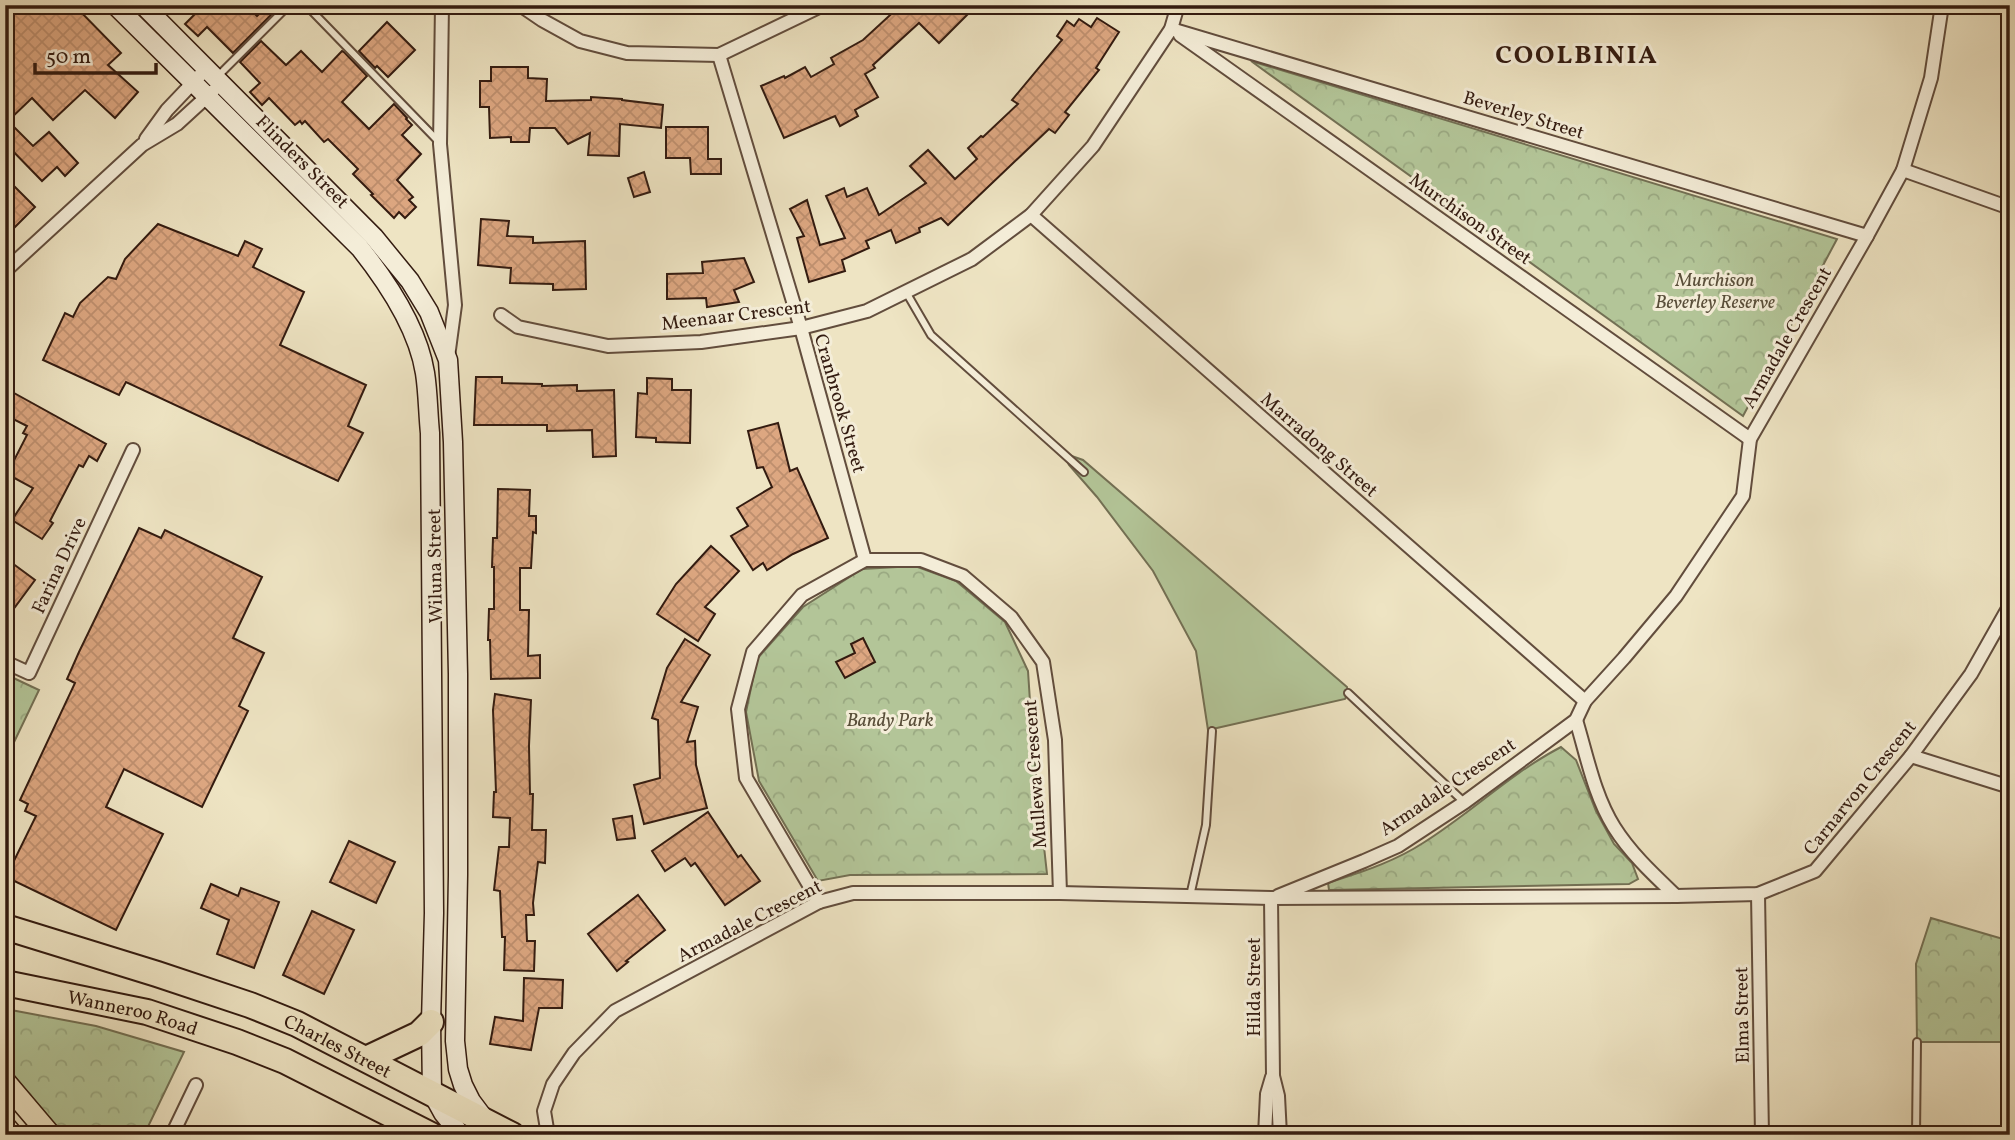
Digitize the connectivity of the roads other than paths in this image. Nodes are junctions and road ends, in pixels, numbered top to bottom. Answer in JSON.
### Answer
{"nodes":[{"id":1,"x":115,"y":5,"type":"edge"},
{"id":2,"x":144,"y":5,"type":"edge"},
{"id":3,"x":289,"y":5,"type":"edge"},
{"id":4,"x":306,"y":5,"type":"edge"},
{"id":5,"x":442,"y":5,"type":"edge"},
{"id":6,"x":520,"y":5,"type":"edge"},
{"id":7,"x":823,"y":5,"type":"edge"},
{"id":8,"x":1178,"y":5,"type":"edge"},
{"id":9,"x":1942,"y":5,"type":"edge"},
{"id":10,"x":1171,"y":29,"type":"junction"},
{"id":11,"x":719,"y":55,"type":"junction"},
{"id":12,"x":214,"y":77,"type":"junction"},
{"id":13,"x":193,"y":83,"type":"junction"},
{"id":14,"x":207,"y":97,"type":"junction"},
{"id":15,"x":440,"y":144,"type":"junction"},
{"id":16,"x":142,"y":145,"type":"junction"},
{"id":17,"x":1903,"y":170,"type":"junction"},
{"id":18,"x":2010,"y":208,"type":"edge"},
{"id":19,"x":1031,"y":215,"type":"junction"},
{"id":20,"x":1867,"y":236,"type":"junction"},
{"id":21,"x":5,"y":271,"type":"edge"},
{"id":22,"x":906,"y":292,"type":"junction"},
{"id":23,"x":501,"y":315,"type":"dead end"},
{"id":24,"x":801,"y":328,"type":"junction"},
{"id":25,"x":448,"y":360,"type":"junction"},
{"id":26,"x":425,"y":372,"type":"joint"},
{"id":27,"x":1750,"y":439,"type":"junction"},
{"id":28,"x":133,"y":450,"type":"dead end"},
{"id":29,"x":1084,"y":472,"type":"dead end"},
{"id":30,"x":865,"y":560,"type":"junction"},
{"id":31,"x":2010,"y":606,"type":"edge"},
{"id":32,"x":5,"y":662,"type":"edge"},
{"id":33,"x":1348,"y":693,"type":"dead end"},
{"id":34,"x":1584,"y":702,"type":"junction"},
{"id":35,"x":1576,"y":720,"type":"junction"},
{"id":36,"x":1212,"y":731,"type":"dead end"},
{"id":37,"x":1911,"y":756,"type":"junction"},
{"id":38,"x":2010,"y":787,"type":"edge"},
{"id":39,"x":1465,"y":803,"type":"junction"},
{"id":40,"x":458,"y":811,"type":"junction"},
{"id":41,"x":433,"y":812,"type":"junction"},
{"id":42,"x":1060,"y":893,"type":"junction"},
{"id":43,"x":1758,"y":894,"type":"junction"},
{"id":44,"x":1676,"y":896,"type":"junction"},
{"id":45,"x":1190,"y":898,"type":"junction"},
{"id":46,"x":1271,"y":898,"type":"junction"},
{"id":47,"x":819,"y":902,"type":"junction"},
{"id":48,"x":5,"y":927,"type":"edge"},
{"id":49,"x":5,"y":983,"type":"edge"},
{"id":50,"x":33,"y":988,"type":"junction"},
{"id":51,"x":5,"y":997,"type":"edge"},
{"id":52,"x":431,"y":1022,"type":"junction"},
{"id":53,"x":1917,"y":1042,"type":"dead end"},
{"id":54,"x":258,"y":1050,"type":"joint"},
{"id":55,"x":366,"y":1059,"type":"junction"},
{"id":56,"x":1272,"y":1076,"type":"junction"},
{"id":57,"x":5,"y":1082,"type":"edge"},
{"id":58,"x":196,"y":1085,"type":"dead end"},
{"id":59,"x":432,"y":1093,"type":"junction"},
{"id":60,"x":485,"y":1120,"type":"junction"},
{"id":61,"x":5,"y":1127,"type":"edge"},
{"id":62,"x":547,"y":1133,"type":"edge"},
{"id":63,"x":12,"y":1135,"type":"edge"},
{"id":64,"x":50,"y":1135,"type":"edge"},
{"id":65,"x":172,"y":1135,"type":"edge"},
{"id":66,"x":431,"y":1135,"type":"edge"},
{"id":67,"x":461,"y":1135,"type":"edge"},
{"id":68,"x":512,"y":1135,"type":"edge"},
{"id":69,"x":1265,"y":1135,"type":"edge"},
{"id":70,"x":1280,"y":1135,"type":"edge"},
{"id":71,"x":1762,"y":1135,"type":"edge"},
{"id":72,"x":1916,"y":1135,"type":"edge"}],
"edges":[{"from":1,"to":13,"type":"main road","name":"Flinders Street"},
{"from":2,"to":12,"type":"main road","name":"Flinders Street"},
{"from":3,"to":12,"type":"lane"},
{"from":4,"to":15,"type":"lane"},
{"from":5,"to":15,"type":"street","name":"Wiluna Street"},
{"from":6,"to":11,"type":"street"},
{"from":7,"to":11,"type":"street"},
{"from":8,"to":10,"type":"street","name":"Meenaar Crescent"},
{"from":9,"to":17,"type":"street","name":"Armadale Crescent"},
{"from":10,"to":19,"type":"street","name":"Meenaar Crescent"},
{"from":10,"to":20,"type":"street","name":"Beverley Street"},
{"from":10,"to":27,"type":"street","name":"Murchison Street"},
{"from":11,"to":24,"type":"street","name":"Cranbrook Street"},
{"from":12,"to":13,"type":"street"},
{"from":12,"to":14,"type":"street"},
{"from":12,"to":25,"type":"main road","name":"Flinders Street"},
{"from":13,"to":14,"type":"main road","name":"Flinders Street"},
{"from":13,"to":16,"type":"street"},
{"from":14,"to":16,"type":"street"},
{"from":14,"to":26,"type":"main road","name":"Flinders Street"},
{"from":15,"to":25,"type":"street","name":"Wiluna Street"},
{"from":16,"to":21,"type":"street"},
{"from":17,"to":18,"type":"street"},
{"from":17,"to":20,"type":"street","name":"Armadale Crescent"},
{"from":19,"to":22,"type":"street","name":"Meenaar Crescent"},
{"from":19,"to":34,"type":"street","name":"Marradong Street"},
{"from":20,"to":27,"type":"street","name":"Armadale Crescent"},
{"from":22,"to":24,"type":"street","name":"Meenaar Crescent"},
{"from":22,"to":29,"type":"lane"},
{"from":23,"to":24,"type":"street","name":"Meenaar Crescent"},
{"from":24,"to":30,"type":"street","name":"Cranbrook Street"},
{"from":25,"to":40,"type":"main road","name":"Wiluna Street"},
{"from":26,"to":41,"type":"main road","name":"Wiluna Street"},
{"from":27,"to":34,"type":"street","name":"Armadale Crescent"},
{"from":28,"to":32,"type":"street","name":"Farina Drive"},
{"from":30,"to":42,"type":"street","name":"Mullewa Crescent"},
{"from":30,"to":47,"type":"street","name":"Mullewa Crescent"},
{"from":31,"to":37,"type":"street","name":"Carnarvon Crescent"},
{"from":33,"to":39,"type":"lane"},
{"from":34,"to":35,"type":"street","name":"Armadale Crescent"},
{"from":35,"to":39,"type":"street","name":"Armadale Crescent"},
{"from":35,"to":44,"type":"street"},
{"from":36,"to":45,"type":"lane"},
{"from":37,"to":38,"type":"street"},
{"from":37,"to":43,"type":"street","name":"Carnarvon Crescent"},
{"from":39,"to":46,"type":"street","name":"Armadale Crescent"},
{"from":40,"to":41,"type":"main road"},
{"from":40,"to":60,"type":"main road","name":"Wiluna Street"},
{"from":41,"to":52,"type":"main road","name":"Wiluna Street"},
{"from":42,"to":45,"type":"street","name":"Armadale Crescent"},
{"from":42,"to":47,"type":"street","name":"Armadale Crescent"},
{"from":43,"to":44,"type":"street","name":"Carnarvon Crescent"},
{"from":43,"to":71,"type":"street","name":"Elma Street"},
{"from":44,"to":46,"type":"street","name":"Carnarvon Crescent"},
{"from":45,"to":46,"type":"street","name":"Armadale Crescent"},
{"from":46,"to":56,"type":"street","name":"Hilda Street"},
{"from":47,"to":62,"type":"street","name":"Armadale Crescent"},
{"from":48,"to":55,"type":"highway","name":"Charles Street"},
{"from":49,"to":50,"type":"highway","name":"Wanneroo Road"},
{"from":50,"to":51,"type":"highway"},
{"from":50,"to":54,"type":"highway","name":"Wanneroo Road"},
{"from":52,"to":55,"type":"highway"},
{"from":52,"to":59,"type":"main road","name":"Wiluna Street"},
{"from":53,"to":72,"type":"lane"},
{"from":54,"to":66,"type":"highway","name":"Charles Street"},
{"from":55,"to":59,"type":"highway","name":"Charles Street"},
{"from":56,"to":69,"type":"street","name":"Hilda Street"},
{"from":56,"to":70,"type":"street","name":"Hilda Street"},
{"from":57,"to":64,"type":"main road"},
{"from":58,"to":65,"type":"street"},
{"from":59,"to":60,"type":"highway","name":"Charles Street"},
{"from":59,"to":67,"type":"main road"},
{"from":60,"to":68,"type":"highway","name":"Charles Street"},
{"from":61,"to":63,"type":"main road"}]}
